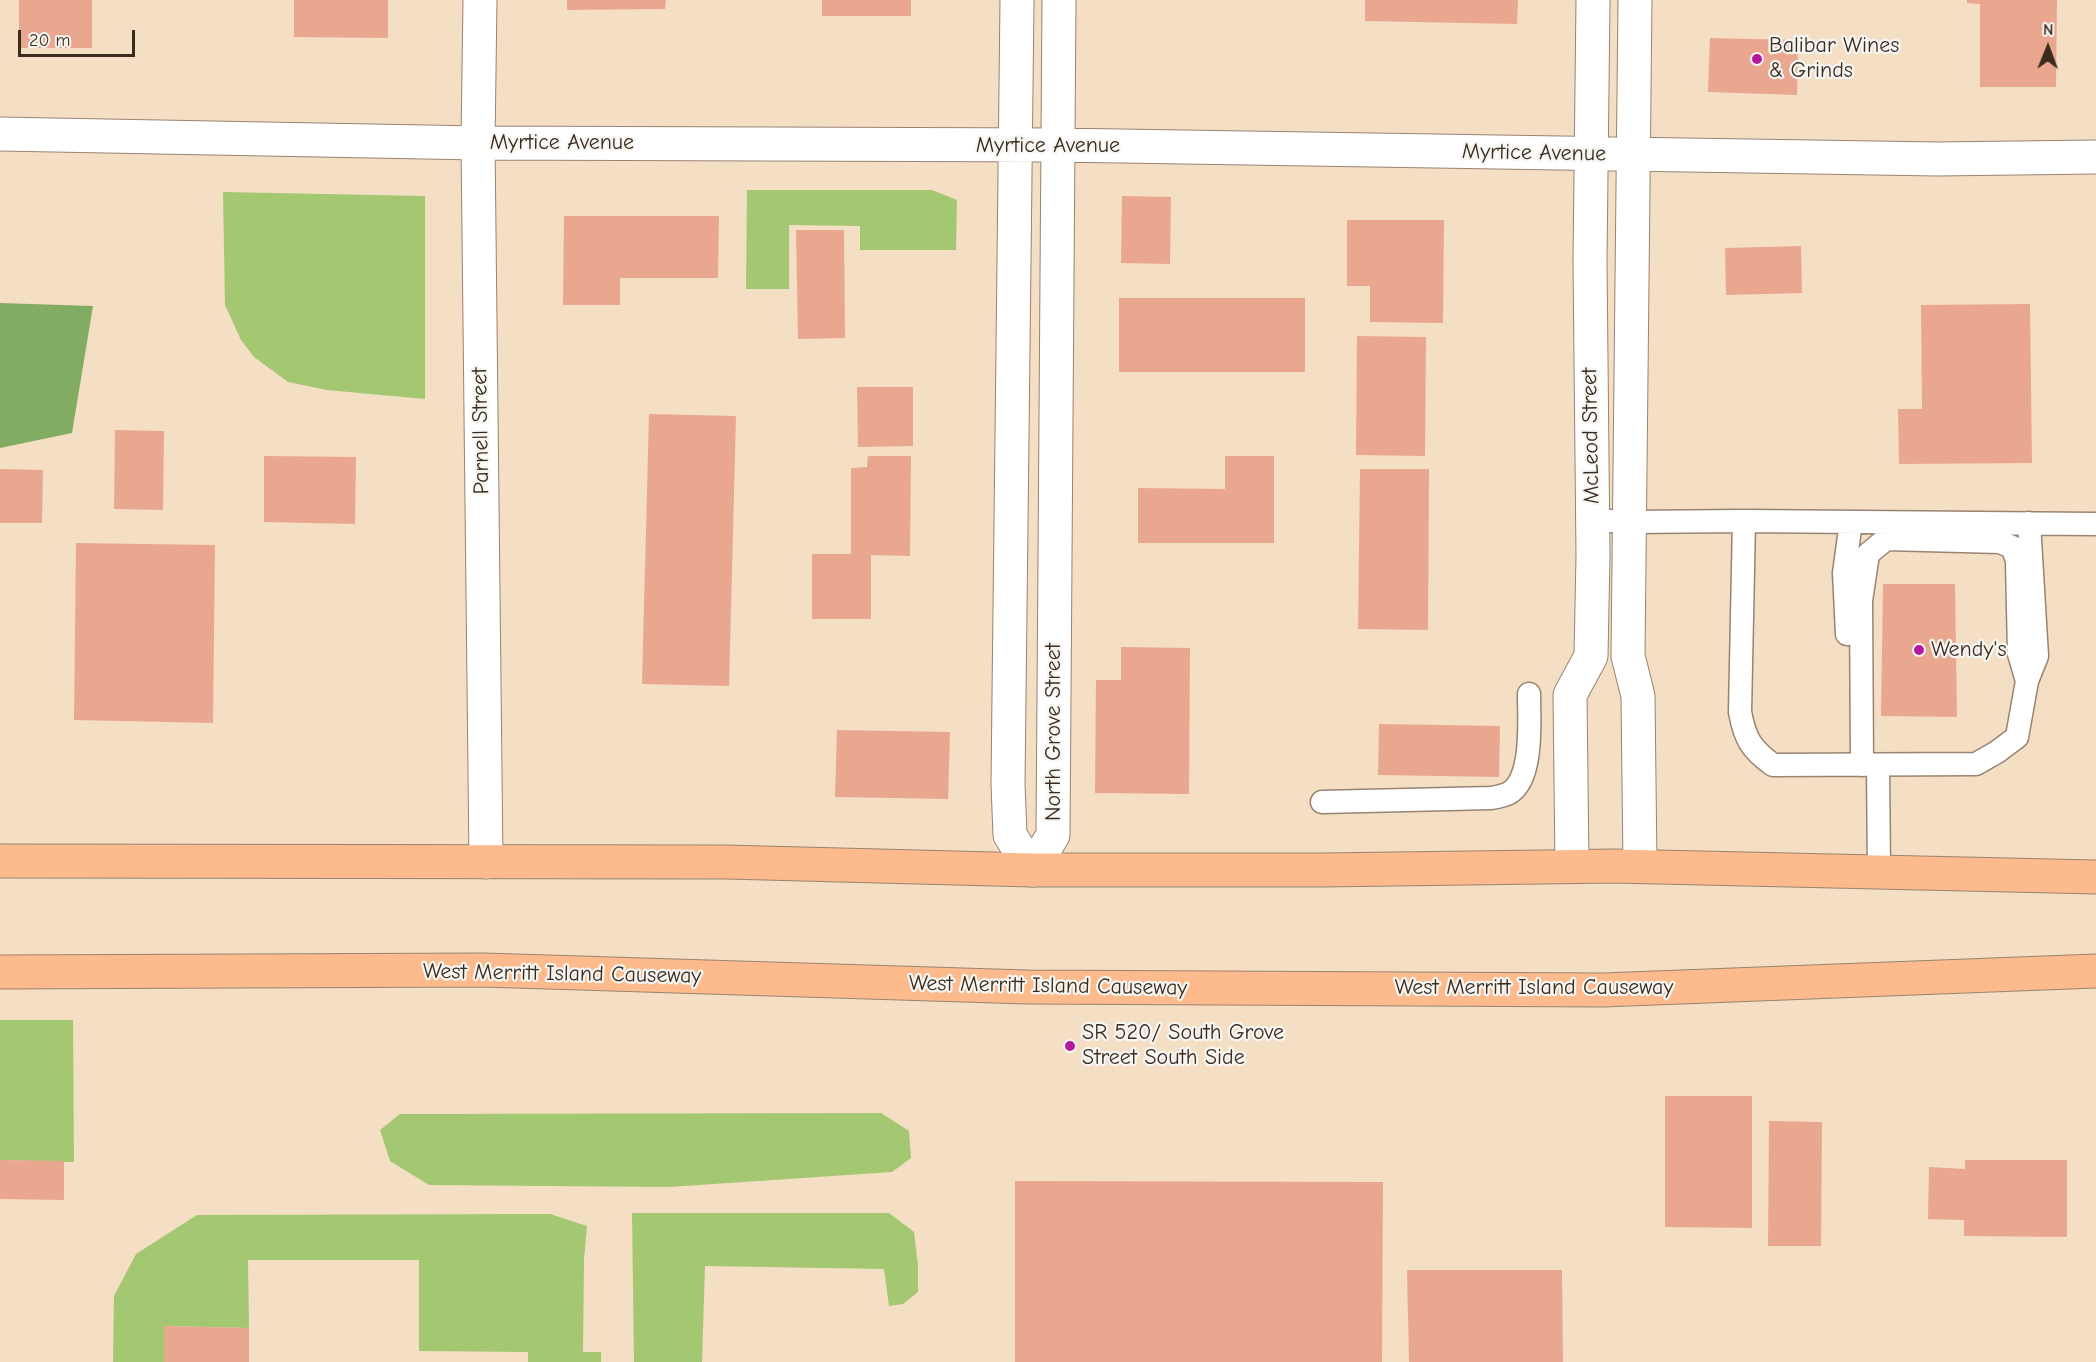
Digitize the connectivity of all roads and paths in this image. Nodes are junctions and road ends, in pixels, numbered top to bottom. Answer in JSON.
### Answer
{"nodes":[{"id":1,"x":480,"y":0,"type":"edge"},
{"id":2,"x":1017,"y":0,"type":"edge"},
{"id":3,"x":1059,"y":0,"type":"edge"},
{"id":4,"x":1593,"y":0,"type":"edge"},
{"id":5,"x":1635,"y":0,"type":"edge"},
{"id":6,"x":0,"y":134,"type":"edge"},
{"id":7,"x":478,"y":142,"type":"junction"},
{"id":8,"x":1058,"y":145,"type":"junction"},
{"id":9,"x":1015,"y":146,"type":"junction"},
{"id":10,"x":1592,"y":154,"type":"junction"},
{"id":11,"x":1632,"y":154,"type":"junction"},
{"id":12,"x":2096,"y":157,"type":"edge"},
{"id":13,"x":1592,"y":520,"type":"junction"},
{"id":14,"x":1744,"y":521,"type":"junction"},
{"id":15,"x":1629,"y":522,"type":"junction"},
{"id":16,"x":1851,"y":522,"type":"junction"},
{"id":17,"x":2029,"y":523,"type":"junction"},
{"id":18,"x":2096,"y":524,"type":"edge"},
{"id":19,"x":1011,"y":578,"type":"junction"},
{"id":20,"x":1055,"y":578,"type":"junction"},
{"id":21,"x":2027,"y":681,"type":"junction"},
{"id":22,"x":1529,"y":694,"type":"dead end"},
{"id":23,"x":1861,"y":698,"type":"junction"},
{"id":24,"x":1870,"y":765,"type":"junction"},
{"id":25,"x":1322,"y":802,"type":"dead end"},
{"id":26,"x":0,"y":861,"type":"edge"},
{"id":27,"x":486,"y":862,"type":"junction"},
{"id":28,"x":1572,"y":866,"type":"junction"},
{"id":29,"x":1640,"y":866,"type":"junction"},
{"id":30,"x":1032,"y":870,"type":"junction"},
{"id":31,"x":1879,"y":872,"type":"junction"},
{"id":32,"x":2096,"y":877,"type":"edge"},
{"id":33,"x":2096,"y":971,"type":"edge"},
{"id":34,"x":0,"y":972,"type":"edge"}],
"edges":[{"from":1,"to":7,"type":"street","name":"Parnell Street"},
{"from":2,"to":9,"type":"street","name":"North Grove Street"},
{"from":3,"to":8,"type":"street","name":"North Grove Street"},
{"from":4,"to":10,"type":"street","name":"McLeod Street"},
{"from":5,"to":11,"type":"street","name":"McLeod Street"},
{"from":6,"to":7,"type":"street","name":"Myrtice Avenue"},
{"from":7,"to":9,"type":"street","name":"Myrtice Avenue"},
{"from":7,"to":27,"type":"street","name":"Parnell Street"},
{"from":8,"to":9,"type":"street","name":"Myrtice Avenue"},
{"from":8,"to":10,"type":"street","name":"Myrtice Avenue"},
{"from":8,"to":20,"type":"street","name":"North Grove Street"},
{"from":9,"to":19,"type":"street","name":"North Grove Street"},
{"from":10,"to":11,"type":"street","name":"Myrtice Avenue"},
{"from":10,"to":13,"type":"street","name":"McLeod Street"},
{"from":11,"to":12,"type":"street","name":"Myrtice Avenue"},
{"from":11,"to":15,"type":"street","name":"McLeod Street"},
{"from":13,"to":15,"type":"lane"},
{"from":13,"to":28,"type":"street","name":"McLeod Street"},
{"from":14,"to":15,"type":"lane"},
{"from":14,"to":16,"type":"lane"},
{"from":14,"to":24,"type":"lane"},
{"from":15,"to":29,"type":"street","name":"McLeod Street"},
{"from":16,"to":17,"type":"lane"},
{"from":16,"to":23,"type":"lane"},
{"from":17,"to":18,"type":"lane"},
{"from":17,"to":21,"type":"lane"},
{"from":19,"to":20,"type":"street"},
{"from":19,"to":30,"type":"street","name":"North Grove Street"},
{"from":20,"to":30,"type":"street","name":"North Grove Street"},
{"from":21,"to":23,"type":"lane"},
{"from":21,"to":24,"type":"lane"},
{"from":22,"to":25,"type":"lane"},
{"from":23,"to":24,"type":"lane"},
{"from":24,"to":31,"type":"lane"},
{"from":26,"to":27,"type":"main road"},
{"from":27,"to":30,"type":"main road"},
{"from":28,"to":29,"type":"main road"},
{"from":28,"to":30,"type":"main road"},
{"from":29,"to":31,"type":"main road"},
{"from":31,"to":32,"type":"main road"},
{"from":33,"to":34,"type":"main road","name":"West Merritt Island Causeway"}]}
